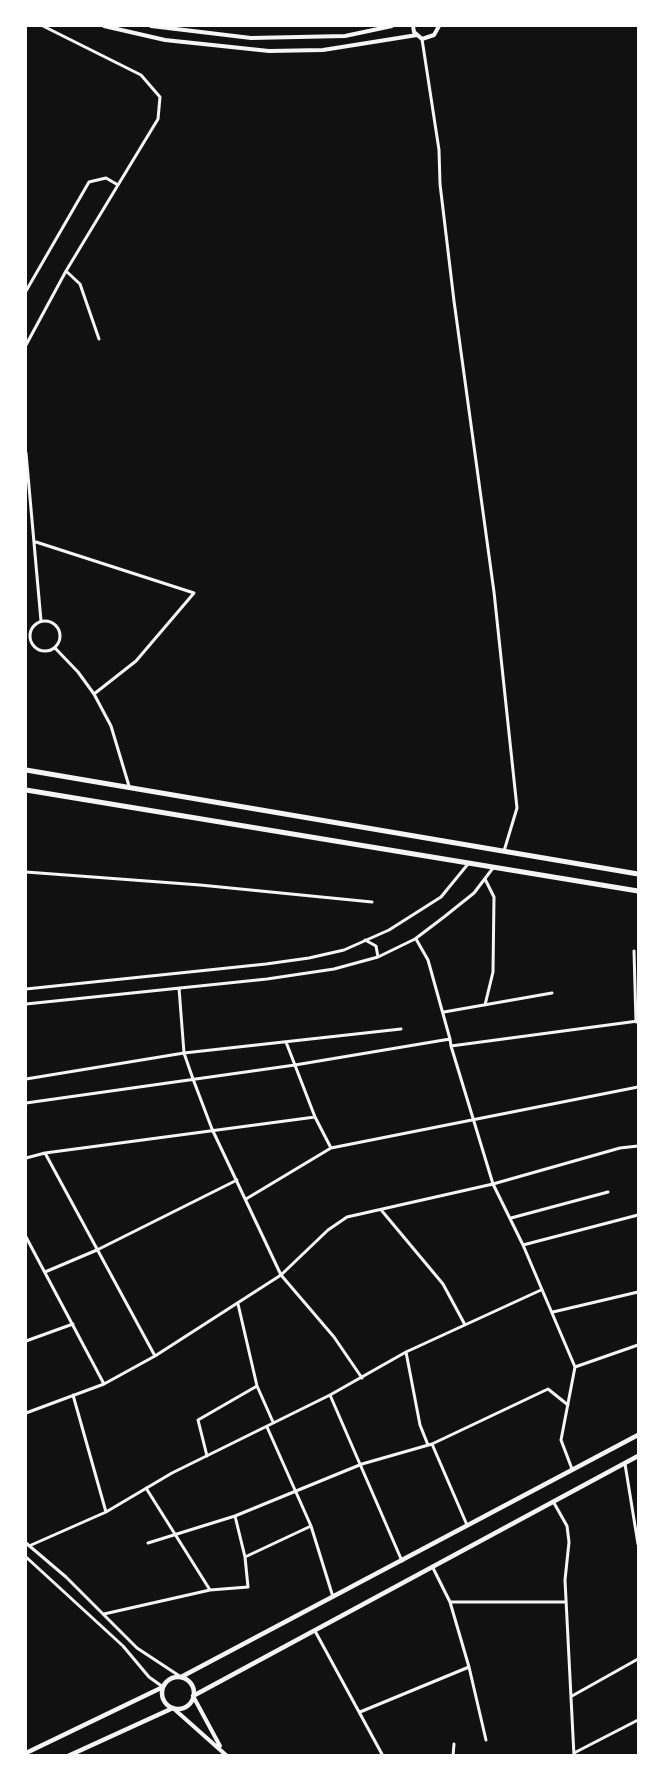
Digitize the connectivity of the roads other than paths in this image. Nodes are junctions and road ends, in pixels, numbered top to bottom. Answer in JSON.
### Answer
{"nodes":[{"id":1,"x":43,"y":26,"type":"edge"},
{"id":2,"x":104,"y":26,"type":"edge"},
{"id":3,"x":151,"y":26,"type":"edge"},
{"id":4,"x":392,"y":26,"type":"edge"},
{"id":5,"x":413,"y":26,"type":"edge"},
{"id":6,"x":440,"y":26,"type":"edge"},
{"id":7,"x":417,"y":35,"type":"junction"},
{"id":8,"x":422,"y":39,"type":"junction"},
{"id":9,"x":118,"y":185,"type":"junction"},
{"id":10,"x":66,"y":271,"type":"junction"},
{"id":11,"x":26,"y":291,"type":"edge"},
{"id":12,"x":99,"y":339,"type":"dead end"},
{"id":13,"x":26,"y":345,"type":"edge"},
{"id":14,"x":26,"y":453,"type":"edge"},
{"id":15,"x":36,"y":542,"type":"junction"},
{"id":16,"x":41,"y":621,"type":"junction"},
{"id":17,"x":28,"y":642,"type":"edge"},
{"id":18,"x":55,"y":648,"type":"junction"},
{"id":19,"x":94,"y":694,"type":"junction"},
{"id":20,"x":26,"y":771,"type":"edge"},
{"id":21,"x":129,"y":786,"type":"junction"},
{"id":22,"x":26,"y":790,"type":"edge"},
{"id":23,"x":504,"y":851,"type":"junction"},
{"id":24,"x":468,"y":864,"type":"junction"},
{"id":25,"x":493,"y":868,"type":"junction"},
{"id":26,"x":26,"y":872,"type":"edge"},
{"id":27,"x":639,"y":874,"type":"edge"},
{"id":28,"x":484,"y":879,"type":"junction"},
{"id":29,"x":639,"y":891,"type":"edge"},
{"id":30,"x":372,"y":902,"type":"dead end"},
{"id":31,"x":415,"y":939,"type":"junction"},
{"id":32,"x":365,"y":940,"type":"junction"},
{"id":33,"x":634,"y":951,"type":"dead end"},
{"id":34,"x":378,"y":957,"type":"junction"},
{"id":35,"x":179,"y":988,"type":"junction"},
{"id":36,"x":26,"y":989,"type":"edge"},
{"id":37,"x":552,"y":993,"type":"dead end"},
{"id":38,"x":637,"y":994,"type":"edge"},
{"id":39,"x":26,"y":1004,"type":"edge"},
{"id":40,"x":485,"y":1005,"type":"junction"},
{"id":41,"x":444,"y":1012,"type":"junction"},
{"id":42,"x":637,"y":1022,"type":"edge"},
{"id":43,"x":401,"y":1029,"type":"dead end"},
{"id":44,"x":450,"y":1039,"type":"junction"},
{"id":45,"x":286,"y":1042,"type":"junction"},
{"id":46,"x":451,"y":1046,"type":"junction"},
{"id":47,"x":184,"y":1053,"type":"junction"},
{"id":48,"x":295,"y":1065,"type":"junction"},
{"id":49,"x":26,"y":1079,"type":"edge"},
{"id":50,"x":193,"y":1079,"type":"junction"},
{"id":51,"x":639,"y":1087,"type":"edge"},
{"id":52,"x":26,"y":1103,"type":"edge"},
{"id":53,"x":315,"y":1117,"type":"junction"},
{"id":54,"x":472,"y":1120,"type":"junction"},
{"id":55,"x":213,"y":1129,"type":"junction"},
{"id":56,"x":639,"y":1146,"type":"edge"},
{"id":57,"x":331,"y":1149,"type":"junction"},
{"id":58,"x":45,"y":1153,"type":"junction"},
{"id":59,"x":26,"y":1158,"type":"edge"},
{"id":60,"x":237,"y":1180,"type":"junction"},
{"id":61,"x":493,"y":1184,"type":"junction"},
{"id":62,"x":608,"y":1192,"type":"dead end"},
{"id":63,"x":246,"y":1199,"type":"junction"},
{"id":64,"x":381,"y":1211,"type":"junction"},
{"id":65,"x":639,"y":1215,"type":"edge"},
{"id":66,"x":511,"y":1218,"type":"junction"},
{"id":67,"x":26,"y":1237,"type":"edge"},
{"id":68,"x":523,"y":1245,"type":"junction"},
{"id":69,"x":98,"y":1250,"type":"junction"},
{"id":70,"x":45,"y":1272,"type":"junction"},
{"id":71,"x":281,"y":1275,"type":"junction"},
{"id":72,"x":541,"y":1290,"type":"junction"},
{"id":73,"x":639,"y":1292,"type":"edge"},
{"id":74,"x":238,"y":1304,"type":"junction"},
{"id":75,"x":552,"y":1313,"type":"junction"},
{"id":76,"x":464,"y":1323,"type":"junction"},
{"id":77,"x":73,"y":1324,"type":"junction"},
{"id":78,"x":26,"y":1340,"type":"edge"},
{"id":79,"x":639,"y":1345,"type":"edge"},
{"id":80,"x":406,"y":1352,"type":"junction"},
{"id":81,"x":155,"y":1356,"type":"junction"},
{"id":82,"x":576,"y":1367,"type":"junction"},
{"id":83,"x":362,"y":1378,"type":"junction"},
{"id":84,"x":104,"y":1384,"type":"junction"},
{"id":85,"x":257,"y":1386,"type":"junction"},
{"id":86,"x":73,"y":1395,"type":"junction"},
{"id":87,"x":330,"y":1395,"type":"junction"},
{"id":88,"x":567,"y":1405,"type":"junction"},
{"id":89,"x":26,"y":1413,"type":"edge"},
{"id":90,"x":273,"y":1422,"type":"junction"},
{"id":91,"x":267,"y":1427,"type":"junction"},
{"id":92,"x":639,"y":1434,"type":"edge"},
{"id":93,"x":430,"y":1444,"type":"junction"},
{"id":94,"x":207,"y":1456,"type":"junction"},
{"id":95,"x":639,"y":1456,"type":"edge"},
{"id":96,"x":362,"y":1464,"type":"junction"},
{"id":97,"x":625,"y":1464,"type":"junction"},
{"id":98,"x":572,"y":1470,"type":"junction"},
{"id":99,"x":146,"y":1487,"type":"junction"},
{"id":100,"x":295,"y":1492,"type":"junction"},
{"id":101,"x":554,"y":1503,"type":"junction"},
{"id":102,"x":106,"y":1512,"type":"junction"},
{"id":103,"x":637,"y":1514,"type":"edge"},
{"id":104,"x":235,"y":1516,"type":"junction"},
{"id":105,"x":468,"y":1525,"type":"junction"},
{"id":106,"x":311,"y":1526,"type":"junction"},
{"id":107,"x":177,"y":1536,"type":"junction"},
{"id":108,"x":148,"y":1543,"type":"dead end"},
{"id":109,"x":639,"y":1544,"type":"edge"},
{"id":110,"x":27,"y":1545,"type":"edge"},
{"id":111,"x":26,"y":1557,"type":"edge"},
{"id":112,"x":245,"y":1557,"type":"junction"},
{"id":113,"x":402,"y":1561,"type":"junction"},
{"id":114,"x":433,"y":1568,"type":"junction"},
{"id":115,"x":210,"y":1590,"type":"junction"},
{"id":116,"x":333,"y":1597,"type":"junction"},
{"id":117,"x":450,"y":1602,"type":"junction"},
{"id":118,"x":566,"y":1602,"type":"junction"},
{"id":119,"x":104,"y":1614,"type":"junction"},
{"id":120,"x":315,"y":1631,"type":"junction"},
{"id":121,"x":639,"y":1659,"type":"edge"},
{"id":122,"x":469,"y":1667,"type":"junction"},
{"id":123,"x":181,"y":1677,"type":"junction"},
{"id":124,"x":163,"y":1688,"type":"junction"},
{"id":125,"x":193,"y":1696,"type":"junction"},
{"id":126,"x":571,"y":1696,"type":"junction"},
{"id":127,"x":173,"y":1708,"type":"junction"},
{"id":128,"x":360,"y":1712,"type":"junction"},
{"id":129,"x":639,"y":1720,"type":"edge"},
{"id":130,"x":486,"y":1740,"type":"dead end"},
{"id":131,"x":454,"y":1744,"type":"dead end"},
{"id":132,"x":222,"y":1750,"type":"junction"},
{"id":133,"x":26,"y":1753,"type":"edge"},
{"id":134,"x":574,"y":1754,"type":"edge"},
{"id":135,"x":69,"y":1755,"type":"edge"},
{"id":136,"x":227,"y":1755,"type":"edge"},
{"id":137,"x":383,"y":1755,"type":"edge"},
{"id":138,"x":453,"y":1755,"type":"edge"}],
"edges":[{"from":1,"to":9,"type":"street"},
{"from":2,"to":7,"type":"street"},
{"from":3,"to":4,"type":"street"},
{"from":5,"to":7,"type":"street"},
{"from":6,"to":8,"type":"street"},
{"from":7,"to":8,"type":"street"},
{"from":8,"to":23,"type":"street"},
{"from":9,"to":10,"type":"street"},
{"from":9,"to":11,"type":"street"},
{"from":10,"to":12,"type":"street"},
{"from":10,"to":13,"type":"street"},
{"from":14,"to":15,"type":"street"},
{"from":15,"to":16,"type":"street"},
{"from":15,"to":19,"type":"street"},
{"from":16,"to":17,"type":"street"},
{"from":16,"to":18,"type":"street"},
{"from":17,"to":18,"type":"street"},
{"from":18,"to":19,"type":"street"},
{"from":19,"to":21,"type":"street"},
{"from":20,"to":21,"type":"highway"},
{"from":21,"to":23,"type":"highway"},
{"from":22,"to":24,"type":"highway"},
{"from":23,"to":27,"type":"highway"},
{"from":24,"to":25,"type":"highway"},
{"from":24,"to":32,"type":"street"},
{"from":25,"to":28,"type":"street"},
{"from":25,"to":29,"type":"highway"},
{"from":26,"to":30,"type":"street"},
{"from":28,"to":31,"type":"street"},
{"from":28,"to":40,"type":"street"},
{"from":31,"to":34,"type":"street"},
{"from":31,"to":41,"type":"street"},
{"from":32,"to":34,"type":"street"},
{"from":32,"to":36,"type":"street"},
{"from":33,"to":38,"type":"street"},
{"from":34,"to":35,"type":"street"},
{"from":35,"to":39,"type":"street"},
{"from":35,"to":47,"type":"street"},
{"from":37,"to":40,"type":"street"},
{"from":38,"to":42,"type":"street"},
{"from":40,"to":41,"type":"street"},
{"from":41,"to":44,"type":"street"},
{"from":42,"to":46,"type":"street"},
{"from":43,"to":45,"type":"street"},
{"from":44,"to":46,"type":"street"},
{"from":44,"to":48,"type":"street"},
{"from":45,"to":47,"type":"street"},
{"from":45,"to":48,"type":"street"},
{"from":46,"to":54,"type":"street"},
{"from":47,"to":49,"type":"street"},
{"from":47,"to":50,"type":"street"},
{"from":48,"to":50,"type":"street"},
{"from":48,"to":53,"type":"street"},
{"from":50,"to":52,"type":"street"},
{"from":50,"to":55,"type":"street"},
{"from":51,"to":54,"type":"street"},
{"from":53,"to":55,"type":"street"},
{"from":53,"to":57,"type":"street"},
{"from":54,"to":57,"type":"street"},
{"from":54,"to":61,"type":"street"},
{"from":55,"to":58,"type":"street"},
{"from":55,"to":60,"type":"street"},
{"from":56,"to":61,"type":"street"},
{"from":57,"to":63,"type":"street"},
{"from":58,"to":59,"type":"street"},
{"from":58,"to":69,"type":"street"},
{"from":60,"to":63,"type":"street"},
{"from":60,"to":69,"type":"street"},
{"from":61,"to":64,"type":"street"},
{"from":61,"to":66,"type":"street"},
{"from":62,"to":66,"type":"street"},
{"from":63,"to":71,"type":"street"},
{"from":64,"to":71,"type":"street"},
{"from":64,"to":76,"type":"street"},
{"from":65,"to":68,"type":"street"},
{"from":66,"to":68,"type":"street"},
{"from":67,"to":70,"type":"street"},
{"from":68,"to":72,"type":"street"},
{"from":69,"to":70,"type":"street"},
{"from":69,"to":81,"type":"street"},
{"from":70,"to":77,"type":"street"},
{"from":71,"to":74,"type":"street"},
{"from":71,"to":83,"type":"street"},
{"from":72,"to":75,"type":"street"},
{"from":72,"to":76,"type":"street"},
{"from":73,"to":75,"type":"street"},
{"from":74,"to":81,"type":"street"},
{"from":74,"to":85,"type":"street"},
{"from":75,"to":82,"type":"street"},
{"from":76,"to":80,"type":"street"},
{"from":77,"to":78,"type":"street"},
{"from":77,"to":84,"type":"street"},
{"from":79,"to":82,"type":"street"},
{"from":80,"to":83,"type":"street"},
{"from":80,"to":93,"type":"street"},
{"from":81,"to":84,"type":"street"},
{"from":82,"to":88,"type":"street"},
{"from":83,"to":87,"type":"street"},
{"from":84,"to":86,"type":"street"},
{"from":85,"to":90,"type":"street"},
{"from":85,"to":94,"type":"street"},
{"from":86,"to":89,"type":"street"},
{"from":86,"to":102,"type":"street"},
{"from":87,"to":90,"type":"street"},
{"from":87,"to":96,"type":"street"},
{"from":88,"to":93,"type":"street"},
{"from":88,"to":98,"type":"street"},
{"from":90,"to":91,"type":"street"},
{"from":91,"to":94,"type":"street"},
{"from":91,"to":100,"type":"street"},
{"from":92,"to":98,"type":"main road"},
{"from":93,"to":96,"type":"street"},
{"from":93,"to":105,"type":"street"},
{"from":94,"to":99,"type":"street"},
{"from":95,"to":97,"type":"main road"},
{"from":96,"to":100,"type":"street"},
{"from":96,"to":113,"type":"street"},
{"from":97,"to":101,"type":"main road"},
{"from":97,"to":103,"type":"street"},
{"from":98,"to":105,"type":"main road"},
{"from":99,"to":102,"type":"street"},
{"from":99,"to":107,"type":"street"},
{"from":100,"to":104,"type":"street"},
{"from":100,"to":106,"type":"street"},
{"from":101,"to":114,"type":"main road"},
{"from":101,"to":118,"type":"street"},
{"from":102,"to":110,"type":"street"},
{"from":103,"to":109,"type":"street"},
{"from":104,"to":107,"type":"street"},
{"from":104,"to":112,"type":"street"},
{"from":105,"to":113,"type":"main road"},
{"from":106,"to":112,"type":"street"},
{"from":106,"to":116,"type":"street"},
{"from":107,"to":108,"type":"street"},
{"from":107,"to":115,"type":"street"},
{"from":110,"to":119,"type":"street"},
{"from":111,"to":124,"type":"street"},
{"from":112,"to":115,"type":"street"},
{"from":113,"to":116,"type":"main road"},
{"from":114,"to":117,"type":"street"},
{"from":114,"to":120,"type":"main road"},
{"from":115,"to":119,"type":"street"},
{"from":116,"to":123,"type":"main road"},
{"from":117,"to":118,"type":"street"},
{"from":117,"to":122,"type":"street"},
{"from":118,"to":126,"type":"street"},
{"from":119,"to":123,"type":"street"},
{"from":120,"to":125,"type":"main road"},
{"from":120,"to":128,"type":"street"},
{"from":121,"to":126,"type":"street"},
{"from":122,"to":128,"type":"street"},
{"from":122,"to":130,"type":"street"},
{"from":123,"to":124,"type":"main road"},
{"from":123,"to":125,"type":"main road"},
{"from":124,"to":127,"type":"main road"},
{"from":124,"to":133,"type":"main road"},
{"from":125,"to":127,"type":"main road"},
{"from":125,"to":132,"type":"street"},
{"from":126,"to":134,"type":"street"},
{"from":127,"to":132,"type":"street"},
{"from":127,"to":135,"type":"main road"},
{"from":128,"to":137,"type":"street"},
{"from":129,"to":134,"type":"street"},
{"from":131,"to":138,"type":"street"},
{"from":132,"to":136,"type":"street"}]}
